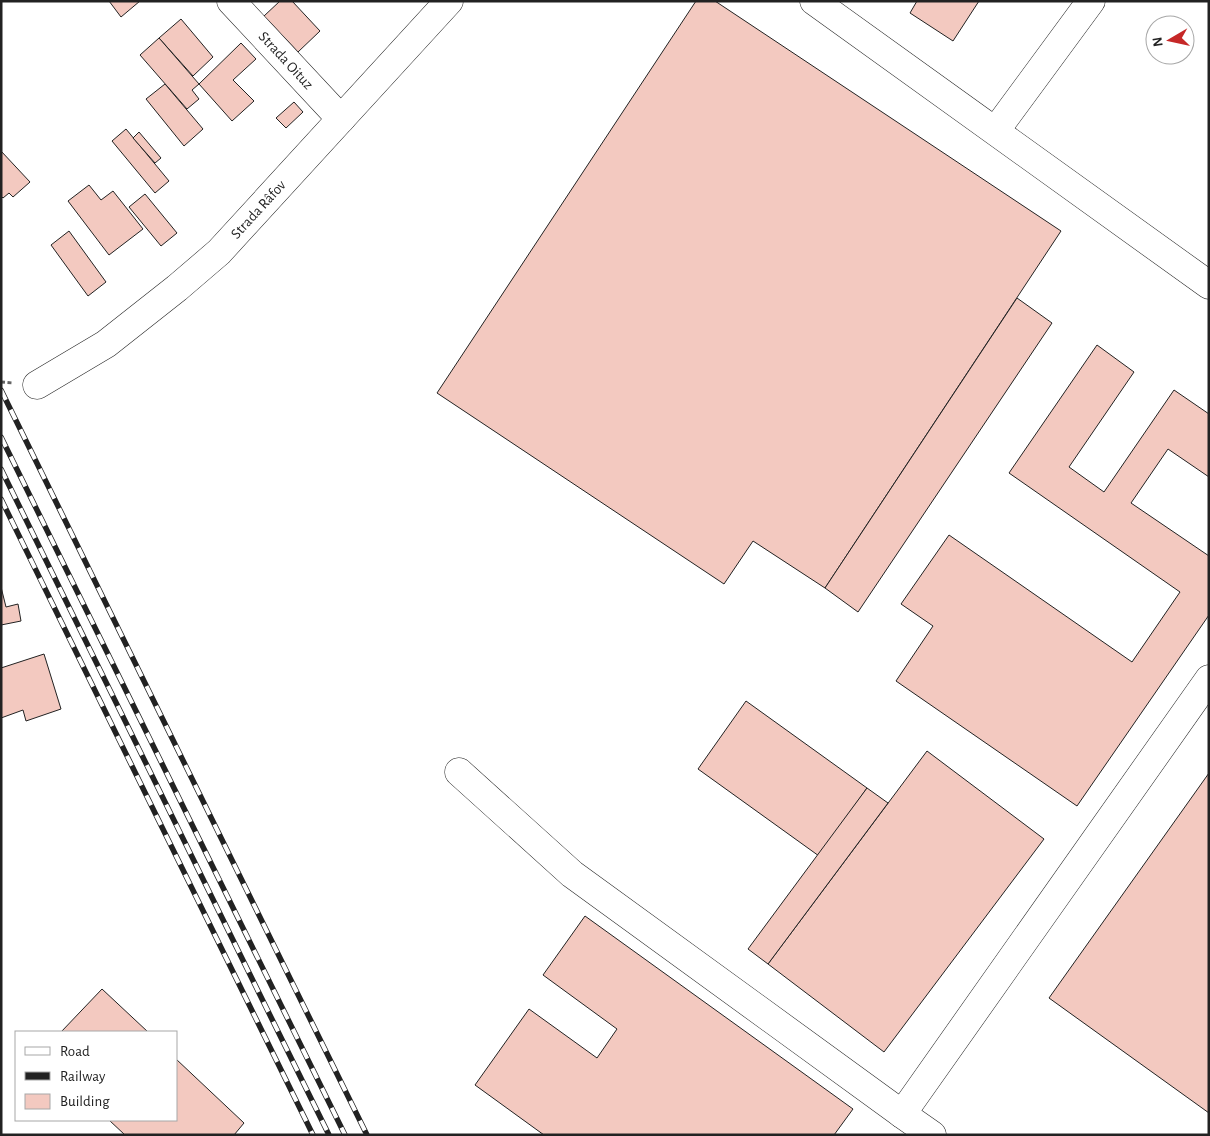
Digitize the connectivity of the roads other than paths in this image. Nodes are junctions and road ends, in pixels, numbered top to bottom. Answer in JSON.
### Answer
{"nodes":[{"id":1,"x":231,"y":1,"type":"edge"},
{"id":2,"x":449,"y":1,"type":"edge"},
{"id":3,"x":814,"y":1,"type":"edge"},
{"id":4,"x":1091,"y":1,"type":"edge"},
{"id":5,"x":342,"y":119,"type":"junction"},
{"id":6,"x":996,"y":130,"type":"junction"},
{"id":7,"x":1209,"y":285,"type":"edge"},
{"id":8,"x":37,"y":385,"type":"dead end"},
{"id":9,"x":1209,"y":679,"type":"edge"},
{"id":10,"x":459,"y":772,"type":"dead end"},
{"id":11,"x":902,"y":1114,"type":"junction"},
{"id":12,"x":932,"y":1135,"type":"edge"}],
"edges":[{"from":1,"to":5,"type":"street","name":"Strada Oituz"},
{"from":2,"to":5,"type":"street","name":"Strada Râfov"},
{"from":3,"to":6,"type":"street"},
{"from":4,"to":6,"type":"street"},
{"from":5,"to":8,"type":"street","name":"Strada Râfov"},
{"from":6,"to":7,"type":"street"},
{"from":9,"to":11,"type":"street"},
{"from":10,"to":11,"type":"street"},
{"from":11,"to":12,"type":"street"}]}
